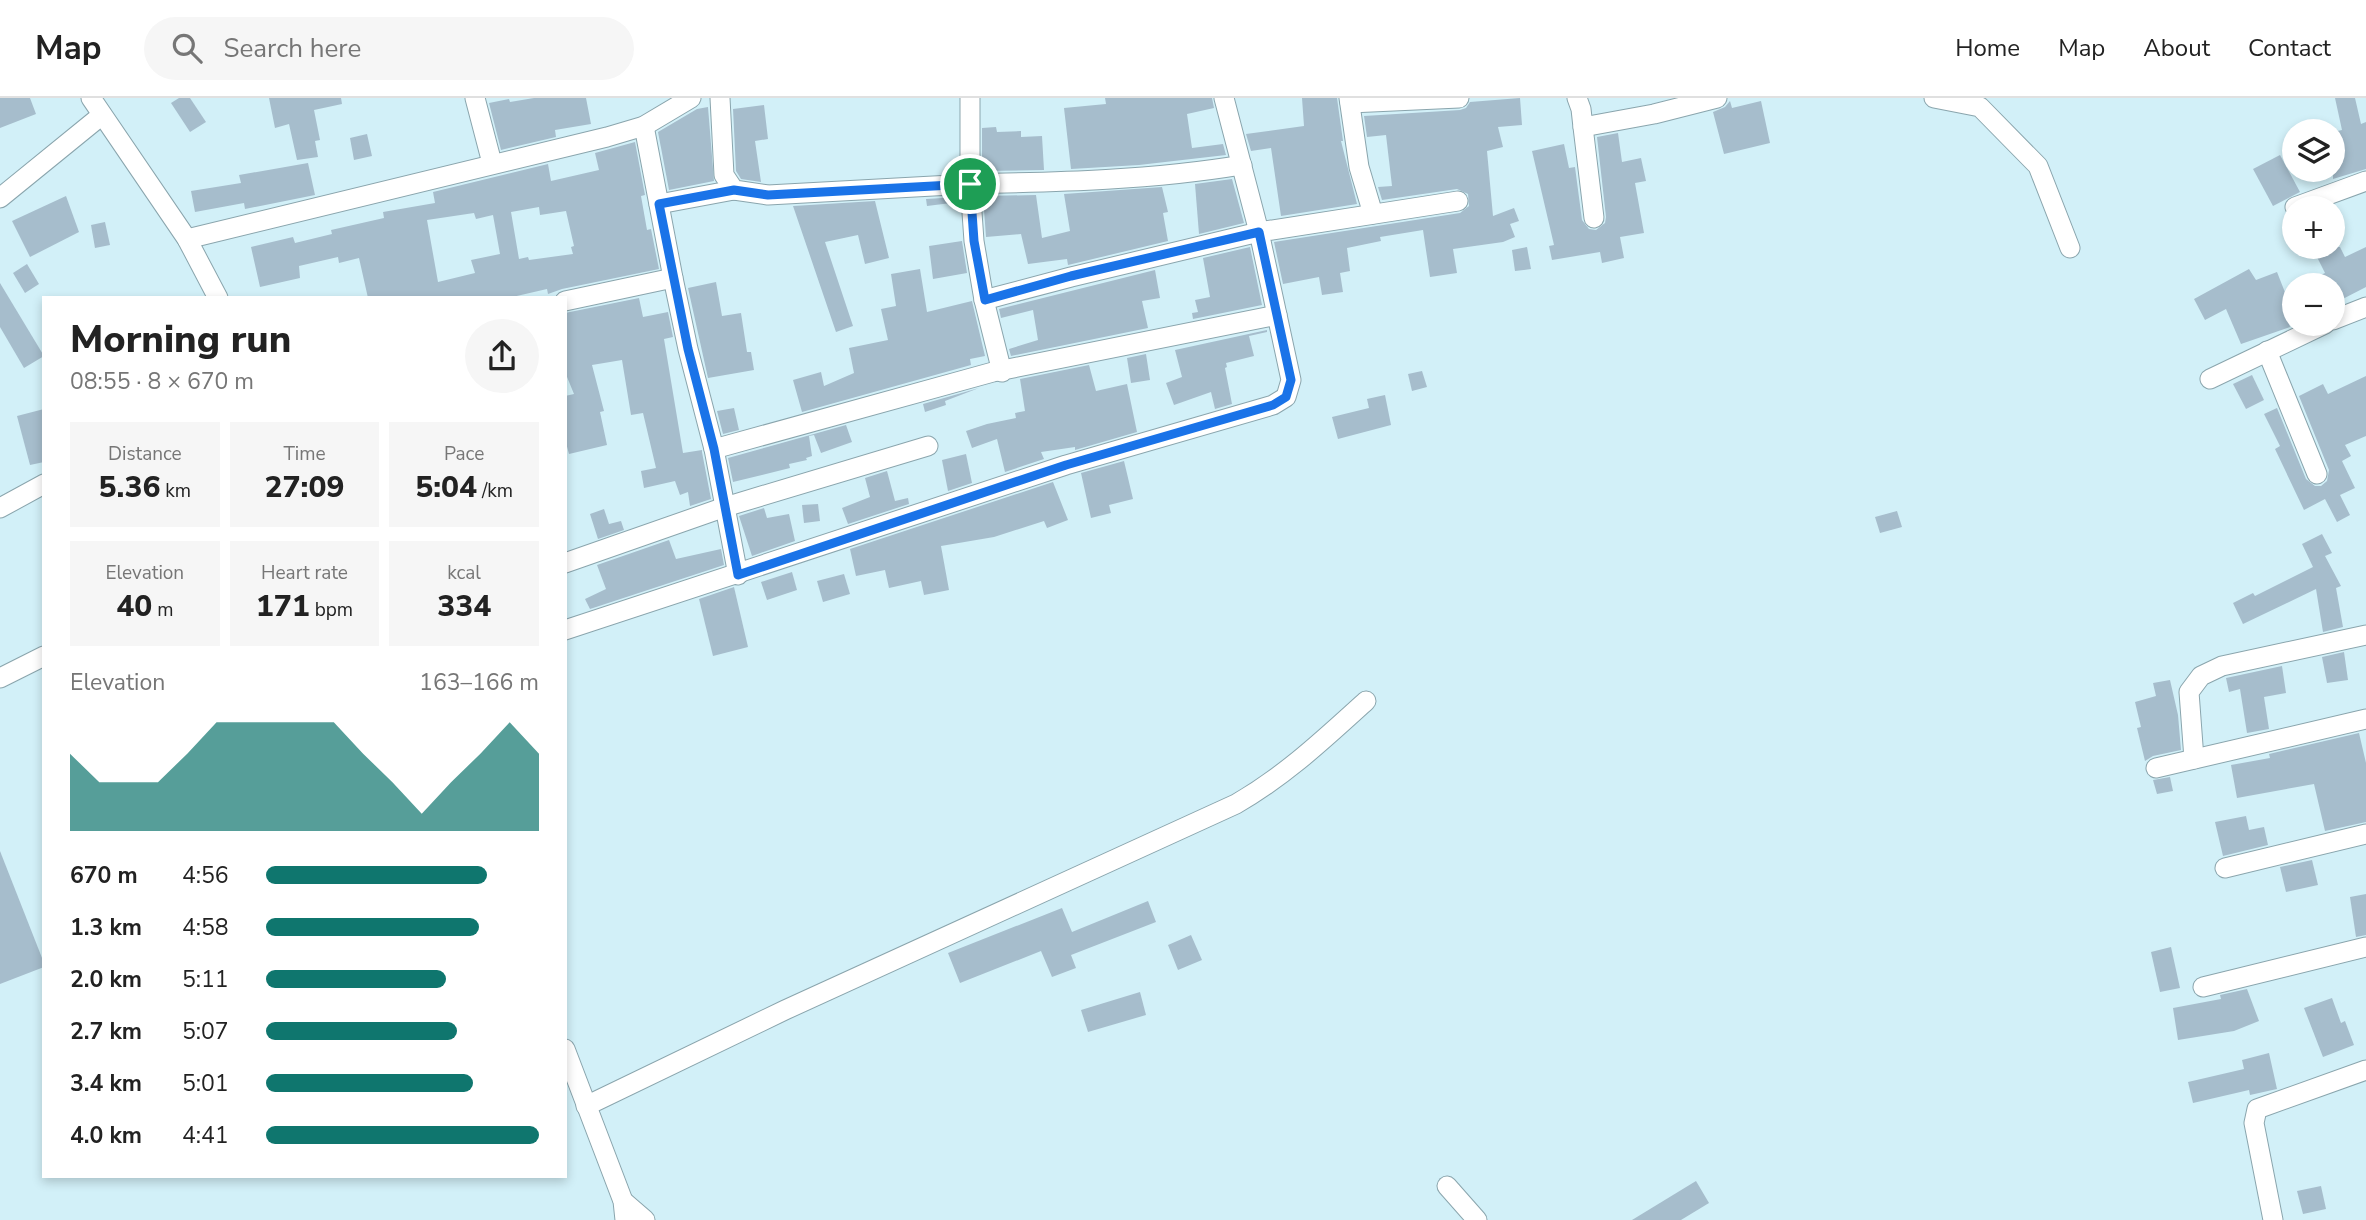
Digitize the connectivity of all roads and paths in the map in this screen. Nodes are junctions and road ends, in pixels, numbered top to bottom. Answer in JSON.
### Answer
{"nodes":[{"id":1,"x":91,"y":98,"type":"edge"},
{"id":2,"x":475,"y":98,"type":"edge"},
{"id":3,"x":691,"y":98,"type":"edge"},
{"id":4,"x":720,"y":98,"type":"edge"},
{"id":5,"x":970,"y":98,"type":"edge"},
{"id":6,"x":1224,"y":98,"type":"edge"},
{"id":7,"x":1459,"y":98,"type":"edge"},
{"id":8,"x":1577,"y":98,"type":"edge"},
{"id":9,"x":1717,"y":98,"type":"edge"},
{"id":10,"x":1934,"y":98,"type":"edge"},
{"id":11,"x":1350,"y":101,"type":"edge"},
{"id":12,"x":102,"y":115,"type":"junction"},
{"id":13,"x":644,"y":126,"type":"junction"},
{"id":14,"x":1583,"y":127,"type":"junction"},
{"id":15,"x":492,"y":163,"type":"junction"},
{"id":16,"x":1242,"y":165,"type":"junction"},
{"id":17,"x":2366,"y":181,"type":"edge"},
{"id":18,"x":970,"y":184,"type":"junction"},
{"id":19,"x":734,"y":190,"type":"junction"},
{"id":20,"x":2325,"y":196,"type":"edge"},
{"id":21,"x":0,"y":198,"type":"edge"},
{"id":22,"x":1458,"y":201,"type":"dead end"},
{"id":23,"x":659,"y":204,"type":"junction"},
{"id":24,"x":1373,"y":214,"type":"junction"},
{"id":25,"x":1594,"y":218,"type":"dead end"},
{"id":26,"x":1259,"y":232,"type":"junction"},
{"id":27,"x":187,"y":239,"type":"junction"},
{"id":28,"x":2070,"y":247,"type":"dead end"},
{"id":29,"x":673,"y":278,"type":"junction"},
{"id":30,"x":217,"y":296,"type":"edge"},
{"id":31,"x":985,"y":300,"type":"junction"},
{"id":32,"x":567,"y":301,"type":"edge"},
{"id":33,"x":2366,"y":307,"type":"edge"},
{"id":34,"x":1277,"y":315,"type":"junction"},
{"id":35,"x":2345,"y":315,"type":"edge"},
{"id":36,"x":2299,"y":336,"type":"edge"},
{"id":37,"x":2267,"y":351,"type":"junction"},
{"id":38,"x":1002,"y":372,"type":"junction"},
{"id":39,"x":2210,"y":379,"type":"dead end"},
{"id":40,"x":928,"y":446,"type":"dead end"},
{"id":41,"x":714,"y":449,"type":"junction"},
{"id":42,"x":2317,"y":474,"type":"dead end"},
{"id":43,"x":42,"y":485,"type":"edge"},
{"id":44,"x":724,"y":507,"type":"junction"},
{"id":45,"x":0,"y":508,"type":"edge"},
{"id":46,"x":567,"y":562,"type":"edge"},
{"id":47,"x":738,"y":575,"type":"junction"},
{"id":48,"x":567,"y":629,"type":"edge"},
{"id":49,"x":2366,"y":635,"type":"edge"},
{"id":50,"x":42,"y":657,"type":"edge"},
{"id":51,"x":0,"y":678,"type":"edge"},
{"id":52,"x":1366,"y":701,"type":"dead end"},
{"id":53,"x":2366,"y":719,"type":"edge"},
{"id":54,"x":2194,"y":759,"type":"junction"},
{"id":55,"x":2156,"y":768,"type":"dead end"},
{"id":56,"x":2366,"y":834,"type":"edge"},
{"id":57,"x":2225,"y":868,"type":"dead end"},
{"id":58,"x":2366,"y":947,"type":"edge"},
{"id":59,"x":2203,"y":987,"type":"dead end"},
{"id":60,"x":567,"y":1054,"type":"edge"},
{"id":61,"x":2366,"y":1070,"type":"edge"},
{"id":62,"x":586,"y":1106,"type":"junction"},
{"id":63,"x":1447,"y":1186,"type":"dead end"},
{"id":64,"x":620,"y":1213,"type":"edge"},
{"id":65,"x":645,"y":1220,"type":"edge"},
{"id":66,"x":1478,"y":1220,"type":"edge"},
{"id":67,"x":2273,"y":1220,"type":"edge"}],
"edges":[{"from":1,"to":12,"type":"street"},
{"from":2,"to":15,"type":"street"},
{"from":3,"to":13,"type":"street"},
{"from":4,"to":19,"type":"street"},
{"from":5,"to":18,"type":"street"},
{"from":6,"to":16,"type":"street"},
{"from":7,"to":11,"type":"street"},
{"from":8,"to":14,"type":"street"},
{"from":9,"to":14,"type":"street"},
{"from":10,"to":28,"type":"street"},
{"from":11,"to":24,"type":"street"},
{"from":12,"to":21,"type":"street"},
{"from":12,"to":27,"type":"street"},
{"from":13,"to":15,"type":"street"},
{"from":13,"to":23,"type":"street"},
{"from":14,"to":25,"type":"street"},
{"from":15,"to":27,"type":"street"},
{"from":16,"to":18,"type":"street"},
{"from":16,"to":26,"type":"street"},
{"from":17,"to":20,"type":"street"},
{"from":18,"to":19,"type":"street"},
{"from":18,"to":31,"type":"street"},
{"from":19,"to":23,"type":"street"},
{"from":22,"to":24,"type":"street"},
{"from":23,"to":29,"type":"street"},
{"from":24,"to":26,"type":"street"},
{"from":26,"to":31,"type":"street"},
{"from":26,"to":34,"type":"street"},
{"from":27,"to":30,"type":"street"},
{"from":29,"to":32,"type":"street"},
{"from":29,"to":41,"type":"street"},
{"from":31,"to":38,"type":"street"},
{"from":33,"to":35,"type":"street"},
{"from":34,"to":38,"type":"street"},
{"from":34,"to":47,"type":"street"},
{"from":36,"to":37,"type":"street"},
{"from":37,"to":39,"type":"street"},
{"from":37,"to":42,"type":"street"},
{"from":38,"to":41,"type":"street"},
{"from":40,"to":44,"type":"street"},
{"from":41,"to":44,"type":"street"},
{"from":43,"to":45,"type":"street"},
{"from":44,"to":46,"type":"street"},
{"from":44,"to":47,"type":"street"},
{"from":47,"to":48,"type":"street"},
{"from":49,"to":54,"type":"street"},
{"from":50,"to":51,"type":"street"},
{"from":52,"to":62,"type":"street"},
{"from":53,"to":54,"type":"street"},
{"from":54,"to":55,"type":"street"},
{"from":56,"to":57,"type":"street"},
{"from":58,"to":59,"type":"street"},
{"from":60,"to":62,"type":"street"},
{"from":61,"to":67,"type":"street"},
{"from":62,"to":64,"type":"street"},
{"from":63,"to":66,"type":"street"},
{"from":64,"to":65,"type":"street"}]}
